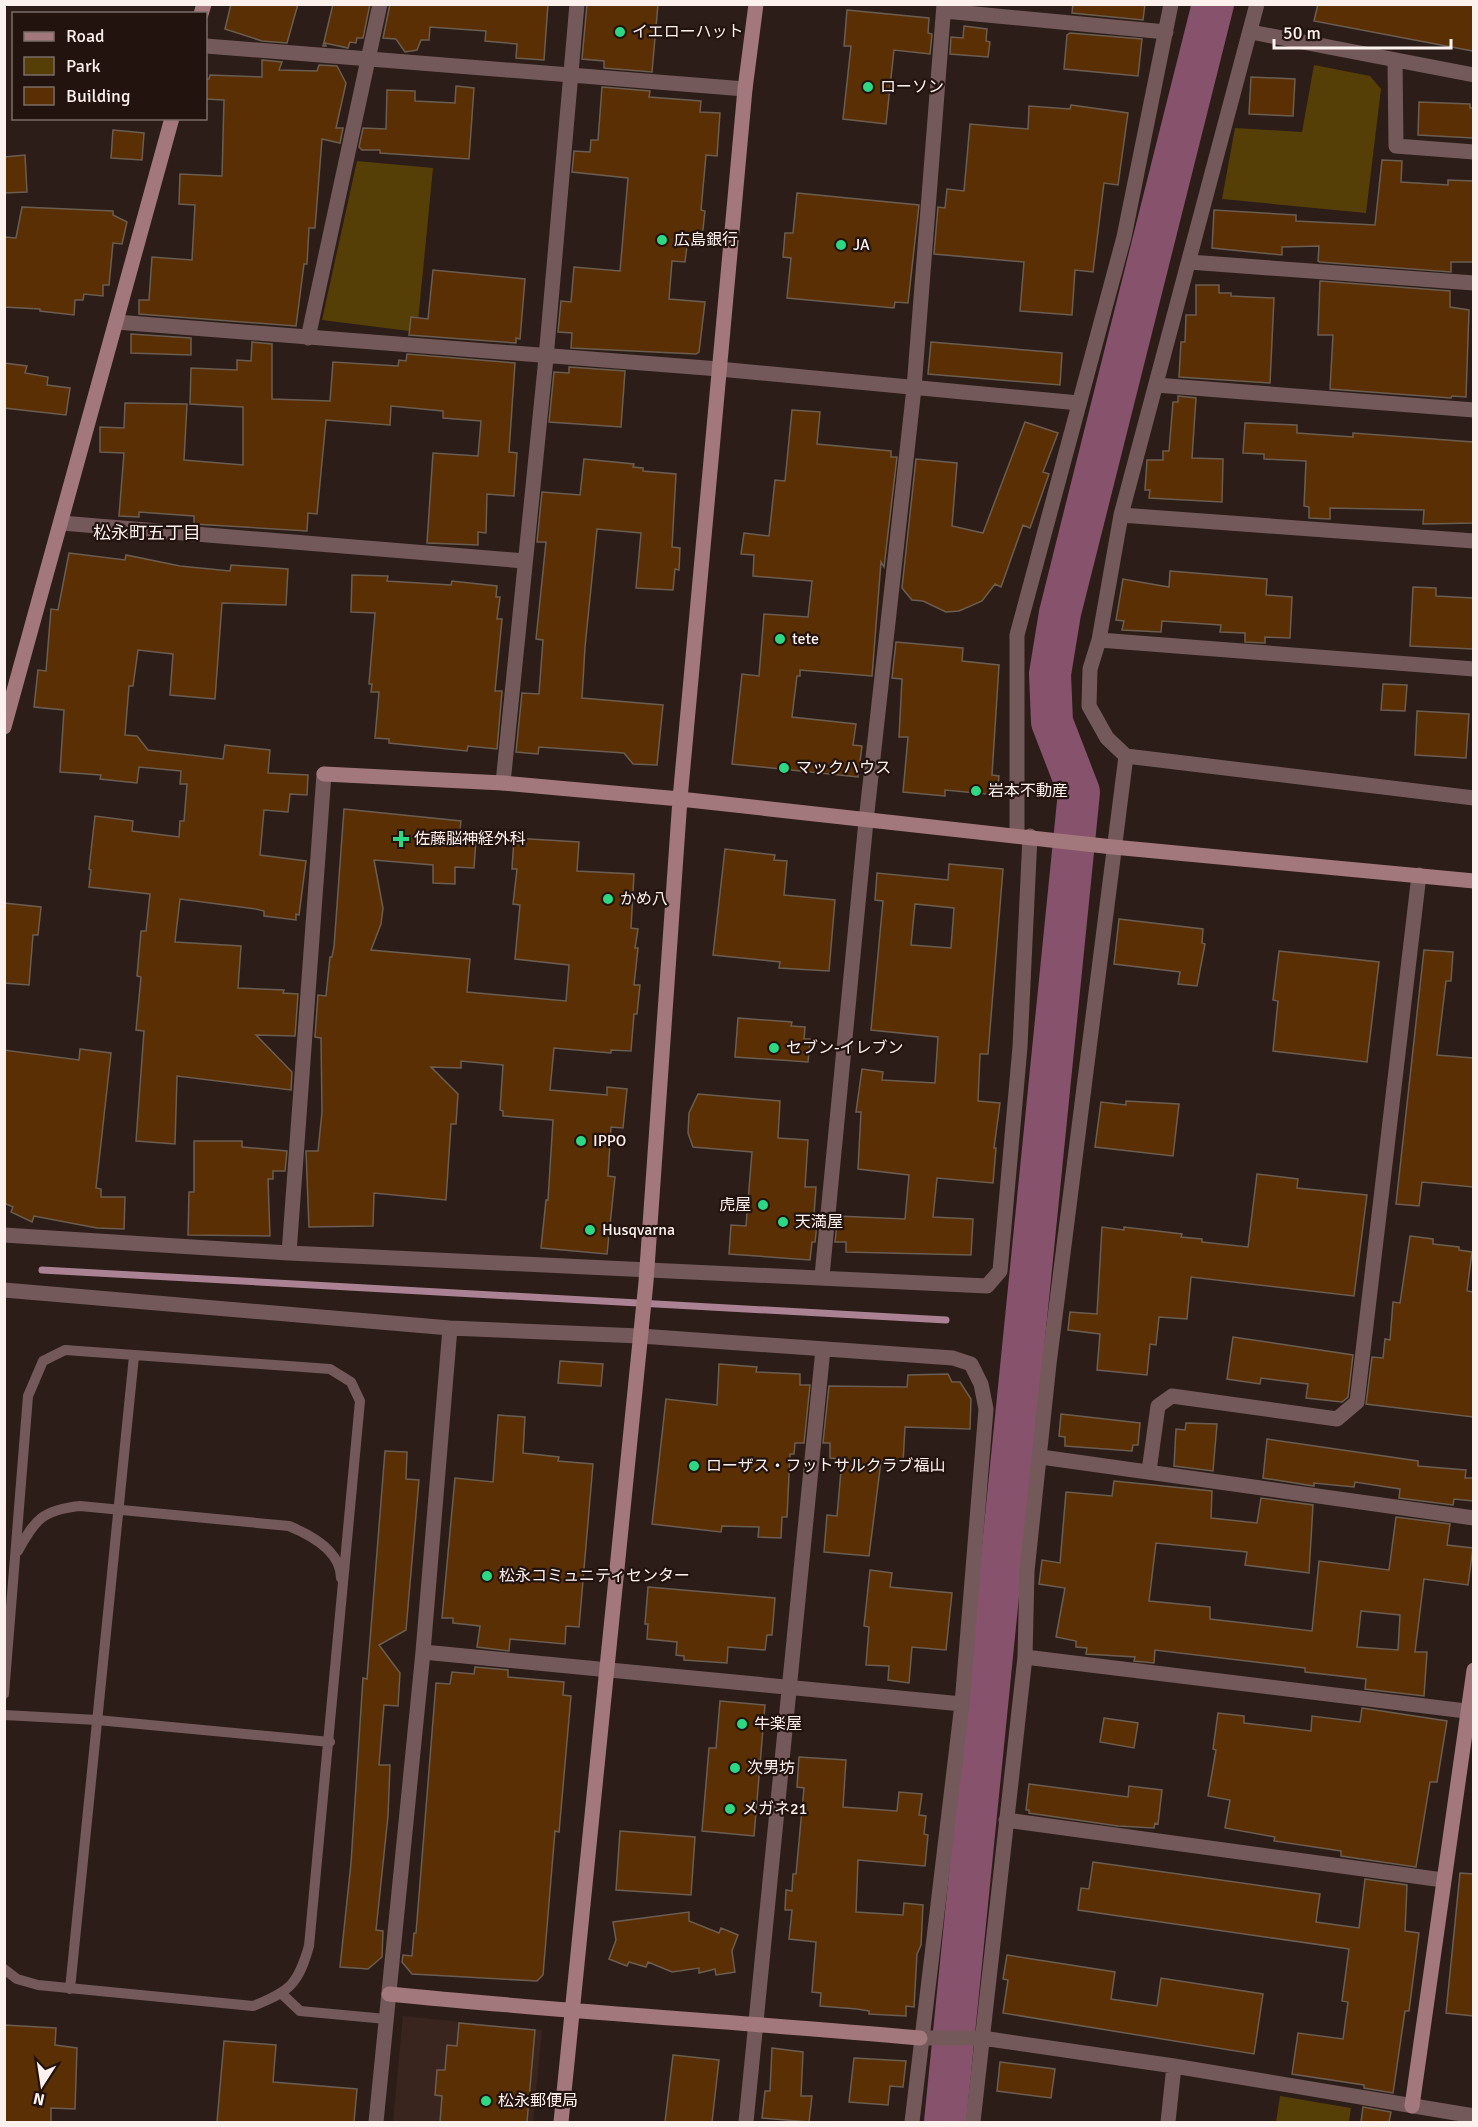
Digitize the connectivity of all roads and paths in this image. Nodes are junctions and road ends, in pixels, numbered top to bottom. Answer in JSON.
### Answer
{"nodes":[{"id":1,"x":380,"y":4,"type":"edge"},
{"id":2,"x":577,"y":4,"type":"edge"},
{"id":3,"x":756,"y":4,"type":"edge"},
{"id":4,"x":1171,"y":4,"type":"edge"},
{"id":5,"x":1257,"y":4,"type":"edge"},
{"id":6,"x":944,"y":8,"type":"edge"},
{"id":7,"x":1166,"y":32,"type":"junction"},
{"id":8,"x":1251,"y":32,"type":"junction"},
{"id":9,"x":207,"y":46,"type":"edge"},
{"id":10,"x":368,"y":60,"type":"junction"},
{"id":11,"x":1395,"y":60,"type":"junction"},
{"id":12,"x":1473,"y":75,"type":"edge"},
{"id":13,"x":571,"y":76,"type":"junction"},
{"id":14,"x":745,"y":89,"type":"junction"},
{"id":15,"x":171,"y":120,"type":"edge"},
{"id":16,"x":1473,"y":152,"type":"edge"},
{"id":17,"x":1189,"y":262,"type":"junction"},
{"id":18,"x":1473,"y":283,"type":"edge"},
{"id":19,"x":116,"y":322,"type":"junction"},
{"id":20,"x":308,"y":338,"type":"junction"},
{"id":21,"x":546,"y":358,"type":"junction"},
{"id":22,"x":719,"y":369,"type":"junction"},
{"id":23,"x":1156,"y":385,"type":"junction"},
{"id":24,"x":914,"y":388,"type":"junction"},
{"id":25,"x":1079,"y":403,"type":"junction"},
{"id":26,"x":1473,"y":410,"type":"edge"},
{"id":27,"x":1120,"y":515,"type":"junction"},
{"id":28,"x":61,"y":524,"type":"junction"},
{"id":29,"x":1473,"y":541,"type":"edge"},
{"id":30,"x":525,"y":561,"type":"junction"},
{"id":31,"x":1099,"y":640,"type":"junction"},
{"id":32,"x":1473,"y":669,"type":"edge"},
{"id":33,"x":4,"y":728,"type":"edge"},
{"id":34,"x":1126,"y":756,"type":"junction"},
{"id":35,"x":503,"y":783,"type":"junction"},
{"id":36,"x":1473,"y":798,"type":"edge"},
{"id":37,"x":680,"y":799,"type":"junction"},
{"id":38,"x":866,"y":821,"type":"junction"},
{"id":39,"x":1030,"y":836,"type":"junction"},
{"id":40,"x":1113,"y":847,"type":"junction"},
{"id":41,"x":1419,"y":875,"type":"junction"},
{"id":42,"x":1473,"y":881,"type":"edge"},
{"id":43,"x":4,"y":1234,"type":"edge"},
{"id":44,"x":289,"y":1253,"type":"junction"},
{"id":45,"x":646,"y":1275,"type":"junction"},
{"id":46,"x":822,"y":1276,"type":"junction"},
{"id":47,"x":4,"y":1290,"type":"edge"},
{"id":48,"x":450,"y":1328,"type":"junction"},
{"id":49,"x":640,"y":1336,"type":"junction"},
{"id":50,"x":823,"y":1349,"type":"junction"},
{"id":51,"x":134,"y":1356,"type":"junction"},
{"id":52,"x":1041,"y":1457,"type":"junction"},
{"id":53,"x":1149,"y":1471,"type":"junction"},
{"id":54,"x":119,"y":1509,"type":"junction"},
{"id":55,"x":1473,"y":1518,"type":"edge"},
{"id":56,"x":17,"y":1554,"type":"junction"},
{"id":57,"x":341,"y":1606,"type":"junction"},
{"id":58,"x":423,"y":1652,"type":"junction"},
{"id":59,"x":1025,"y":1657,"type":"junction"},
{"id":60,"x":607,"y":1668,"type":"junction"},
{"id":61,"x":1473,"y":1670,"type":"edge"},
{"id":62,"x":789,"y":1686,"type":"junction"},
{"id":63,"x":4,"y":1694,"type":"edge"},
{"id":64,"x":962,"y":1704,"type":"junction"},
{"id":65,"x":1471,"y":1712,"type":"edge"},
{"id":66,"x":4,"y":1715,"type":"edge"},
{"id":67,"x":97,"y":1720,"type":"junction"},
{"id":68,"x":330,"y":1742,"type":"junction"},
{"id":69,"x":1006,"y":1820,"type":"junction"},
{"id":70,"x":1443,"y":1880,"type":"junction"},
{"id":71,"x":4,"y":1969,"type":"edge"},
{"id":72,"x":70,"y":1989,"type":"junction"},
{"id":73,"x":389,"y":1994,"type":"junction"},
{"id":74,"x":282,"y":1995,"type":"junction"},
{"id":75,"x":572,"y":2012,"type":"junction"},
{"id":76,"x":386,"y":2019,"type":"junction"},
{"id":77,"x":756,"y":2024,"type":"junction"},
{"id":78,"x":920,"y":2038,"type":"junction"},
{"id":79,"x":982,"y":2038,"type":"junction"},
{"id":80,"x":1174,"y":2066,"type":"junction"},
{"id":81,"x":1412,"y":2106,"type":"junction"},
{"id":82,"x":1473,"y":2116,"type":"edge"},
{"id":83,"x":376,"y":2122,"type":"edge"},
{"id":84,"x":561,"y":2122,"type":"edge"},
{"id":85,"x":746,"y":2122,"type":"edge"},
{"id":86,"x":912,"y":2122,"type":"edge"},
{"id":87,"x":973,"y":2122,"type":"edge"},
{"id":88,"x":1168,"y":2122,"type":"edge"}],
"edges":[{"from":1,"to":10,"type":"street"},
{"from":2,"to":13,"type":"street"},
{"from":3,"to":14,"type":"street"},
{"from":4,"to":7,"type":"street"},
{"from":5,"to":8,"type":"street"},
{"from":6,"to":7,"type":"street"},
{"from":6,"to":24,"type":"street"},
{"from":7,"to":25,"type":"street"},
{"from":8,"to":11,"type":"street"},
{"from":8,"to":17,"type":"street"},
{"from":9,"to":10,"type":"street"},
{"from":10,"to":13,"type":"street"},
{"from":10,"to":20,"type":"street"},
{"from":11,"to":12,"type":"street"},
{"from":11,"to":16,"type":"street"},
{"from":13,"to":14,"type":"street"},
{"from":13,"to":21,"type":"street"},
{"from":14,"to":22,"type":"street"},
{"from":15,"to":19,"type":"street"},
{"from":17,"to":18,"type":"street"},
{"from":17,"to":23,"type":"street"},
{"from":19,"to":20,"type":"street"},
{"from":19,"to":28,"type":"street"},
{"from":20,"to":21,"type":"street"},
{"from":21,"to":22,"type":"street"},
{"from":21,"to":30,"type":"street"},
{"from":22,"to":24,"type":"street"},
{"from":22,"to":37,"type":"street"},
{"from":23,"to":26,"type":"street"},
{"from":23,"to":27,"type":"street"},
{"from":24,"to":25,"type":"street"},
{"from":24,"to":38,"type":"street"},
{"from":25,"to":39,"type":"street"},
{"from":27,"to":29,"type":"street"},
{"from":27,"to":31,"type":"street"},
{"from":28,"to":30,"type":"street"},
{"from":28,"to":33,"type":"street"},
{"from":30,"to":35,"type":"street"},
{"from":31,"to":32,"type":"street"},
{"from":31,"to":34,"type":"street"},
{"from":34,"to":36,"type":"street"},
{"from":34,"to":40,"type":"street"},
{"from":35,"to":37,"type":"street"},
{"from":35,"to":44,"type":"street"},
{"from":37,"to":38,"type":"street"},
{"from":37,"to":45,"type":"street"},
{"from":38,"to":39,"type":"street"},
{"from":38,"to":46,"type":"street"},
{"from":39,"to":40,"type":"street"},
{"from":39,"to":46,"type":"street"},
{"from":40,"to":41,"type":"street"},
{"from":40,"to":52,"type":"street"},
{"from":41,"to":42,"type":"street"},
{"from":41,"to":53,"type":"street"},
{"from":43,"to":44,"type":"street"},
{"from":44,"to":45,"type":"street"},
{"from":45,"to":46,"type":"street"},
{"from":45,"to":49,"type":"street"},
{"from":47,"to":48,"type":"street"},
{"from":48,"to":49,"type":"street"},
{"from":48,"to":58,"type":"street"},
{"from":49,"to":50,"type":"street"},
{"from":49,"to":60,"type":"street"},
{"from":50,"to":62,"type":"street"},
{"from":50,"to":64,"type":"street"},
{"from":51,"to":54,"type":"lane"},
{"from":51,"to":56,"type":"lane"},
{"from":51,"to":57,"type":"lane"},
{"from":52,"to":53,"type":"street"},
{"from":52,"to":59,"type":"street"},
{"from":53,"to":55,"type":"street"},
{"from":54,"to":56,"type":"lane"},
{"from":54,"to":57,"type":"lane"},
{"from":54,"to":67,"type":"lane"},
{"from":56,"to":63,"type":"lane"},
{"from":57,"to":68,"type":"lane"},
{"from":58,"to":60,"type":"street"},
{"from":58,"to":73,"type":"street"},
{"from":59,"to":65,"type":"street"},
{"from":59,"to":69,"type":"street"},
{"from":60,"to":62,"type":"street"},
{"from":60,"to":75,"type":"street"},
{"from":61,"to":65,"type":"street"},
{"from":62,"to":64,"type":"street"},
{"from":62,"to":77,"type":"street"},
{"from":64,"to":78,"type":"street"},
{"from":65,"to":70,"type":"street"},
{"from":66,"to":67,"type":"lane"},
{"from":67,"to":68,"type":"lane"},
{"from":67,"to":72,"type":"lane"},
{"from":68,"to":74,"type":"lane"},
{"from":69,"to":70,"type":"street"},
{"from":69,"to":79,"type":"street"},
{"from":70,"to":81,"type":"street"},
{"from":71,"to":72,"type":"lane"},
{"from":72,"to":74,"type":"lane"},
{"from":73,"to":75,"type":"street"},
{"from":73,"to":76,"type":"street"},
{"from":74,"to":76,"type":"lane"},
{"from":75,"to":77,"type":"street"},
{"from":75,"to":84,"type":"street"},
{"from":76,"to":83,"type":"street"},
{"from":77,"to":78,"type":"street"},
{"from":77,"to":85,"type":"street"},
{"from":78,"to":79,"type":"street"},
{"from":78,"to":86,"type":"street"},
{"from":79,"to":80,"type":"street"},
{"from":79,"to":87,"type":"street"},
{"from":80,"to":81,"type":"street"},
{"from":80,"to":88,"type":"street"},
{"from":81,"to":82,"type":"street"}]}
